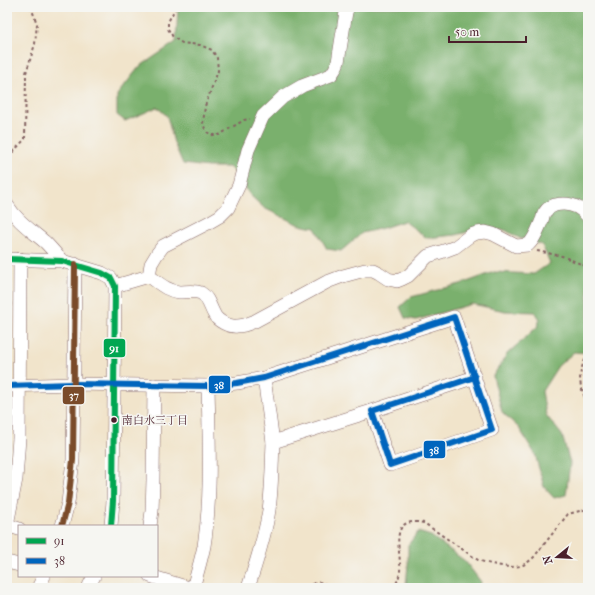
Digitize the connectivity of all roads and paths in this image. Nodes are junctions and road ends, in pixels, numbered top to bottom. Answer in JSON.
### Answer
{"nodes":[{"id":1,"x":31,"y":7,"type":"edge"},
{"id":2,"x":176,"y":7,"type":"edge"},
{"id":3,"x":348,"y":7,"type":"edge"},
{"id":4,"x":263,"y":116,"type":"junction"},
{"id":5,"x":7,"y":154,"type":"edge"},
{"id":6,"x":7,"y":205,"type":"edge"},
{"id":7,"x":588,"y":217,"type":"edge"},
{"id":8,"x":528,"y":245,"type":"junction"},
{"id":9,"x":13,"y":259,"type":"edge"},
{"id":10,"x":62,"y":260,"type":"junction"},
{"id":11,"x":75,"y":264,"type":"junction"},
{"id":12,"x":588,"y":267,"type":"edge"},
{"id":13,"x":149,"y":276,"type":"junction"},
{"id":14,"x":115,"y":286,"type":"junction"},
{"id":15,"x":588,"y":354,"type":"edge"},
{"id":16,"x":475,"y":377,"type":"junction"},
{"id":17,"x":264,"y":378,"type":"junction"},
{"id":18,"x":73,"y":384,"type":"junction"},
{"id":19,"x":114,"y":385,"type":"junction"},
{"id":20,"x":154,"y":385,"type":"junction"},
{"id":21,"x":13,"y":386,"type":"edge"},
{"id":22,"x":208,"y":386,"type":"junction"},
{"id":23,"x":588,"y":404,"type":"edge"},
{"id":24,"x":372,"y":411,"type":"junction"},
{"id":25,"x":273,"y":442,"type":"junction"},
{"id":26,"x":588,"y":509,"type":"edge"},
{"id":27,"x":7,"y":525,"type":"edge"},
{"id":28,"x":62,"y":525,"type":"edge"},
{"id":29,"x":111,"y":525,"type":"edge"},
{"id":30,"x":150,"y":525,"type":"edge"},
{"id":31,"x":18,"y":529,"type":"edge"},
{"id":32,"x":7,"y":562,"type":"edge"},
{"id":33,"x":18,"y":565,"type":"edge"},
{"id":34,"x":44,"y":577,"type":"edge"},
{"id":35,"x":94,"y":577,"type":"edge"},
{"id":36,"x":153,"y":577,"type":"edge"},
{"id":37,"x":38,"y":588,"type":"edge"},
{"id":38,"x":88,"y":588,"type":"edge"},
{"id":39,"x":190,"y":588,"type":"edge"},
{"id":40,"x":194,"y":588,"type":"edge"},
{"id":41,"x":248,"y":588,"type":"edge"},
{"id":42,"x":308,"y":588,"type":"edge"},
{"id":43,"x":332,"y":588,"type":"edge"},
{"id":44,"x":392,"y":588,"type":"edge"}],
"edges":[{"from":1,"to":5,"type":"path"},
{"from":2,"to":4,"type":"path"},
{"from":3,"to":4,"type":"street"},
{"from":4,"to":13,"type":"street"},
{"from":6,"to":10,"type":"street"},
{"from":7,"to":8,"type":"street"},
{"from":8,"to":12,"type":"path"},
{"from":8,"to":13,"type":"street"},
{"from":9,"to":10,"type":"street"},
{"from":9,"to":21,"type":"street"},
{"from":10,"to":11,"type":"street"},
{"from":11,"to":14,"type":"street"},
{"from":11,"to":18,"type":"street"},
{"from":13,"to":14,"type":"street"},
{"from":14,"to":19,"type":"street"},
{"from":15,"to":23,"type":"path"},
{"from":16,"to":17,"type":"street"},
{"from":16,"to":24,"type":"street"},
{"from":16,"to":24,"type":"street"},
{"from":17,"to":22,"type":"street"},
{"from":17,"to":25,"type":"street"},
{"from":18,"to":19,"type":"street"},
{"from":18,"to":21,"type":"street"},
{"from":18,"to":28,"type":"street"},
{"from":19,"to":20,"type":"street"},
{"from":19,"to":29,"type":"street"},
{"from":20,"to":22,"type":"street"},
{"from":20,"to":30,"type":"street"},
{"from":21,"to":27,"type":"street"},
{"from":22,"to":40,"type":"street"},
{"from":24,"to":25,"type":"street"},
{"from":25,"to":41,"type":"street"},
{"from":26,"to":44,"type":"path"},
{"from":27,"to":31,"type":"street"},
{"from":32,"to":33,"type":"street"},
{"from":34,"to":37,"type":"street"},
{"from":35,"to":38,"type":"street"},
{"from":36,"to":39,"type":"street"},
{"from":42,"to":43,"type":"path"}]}
